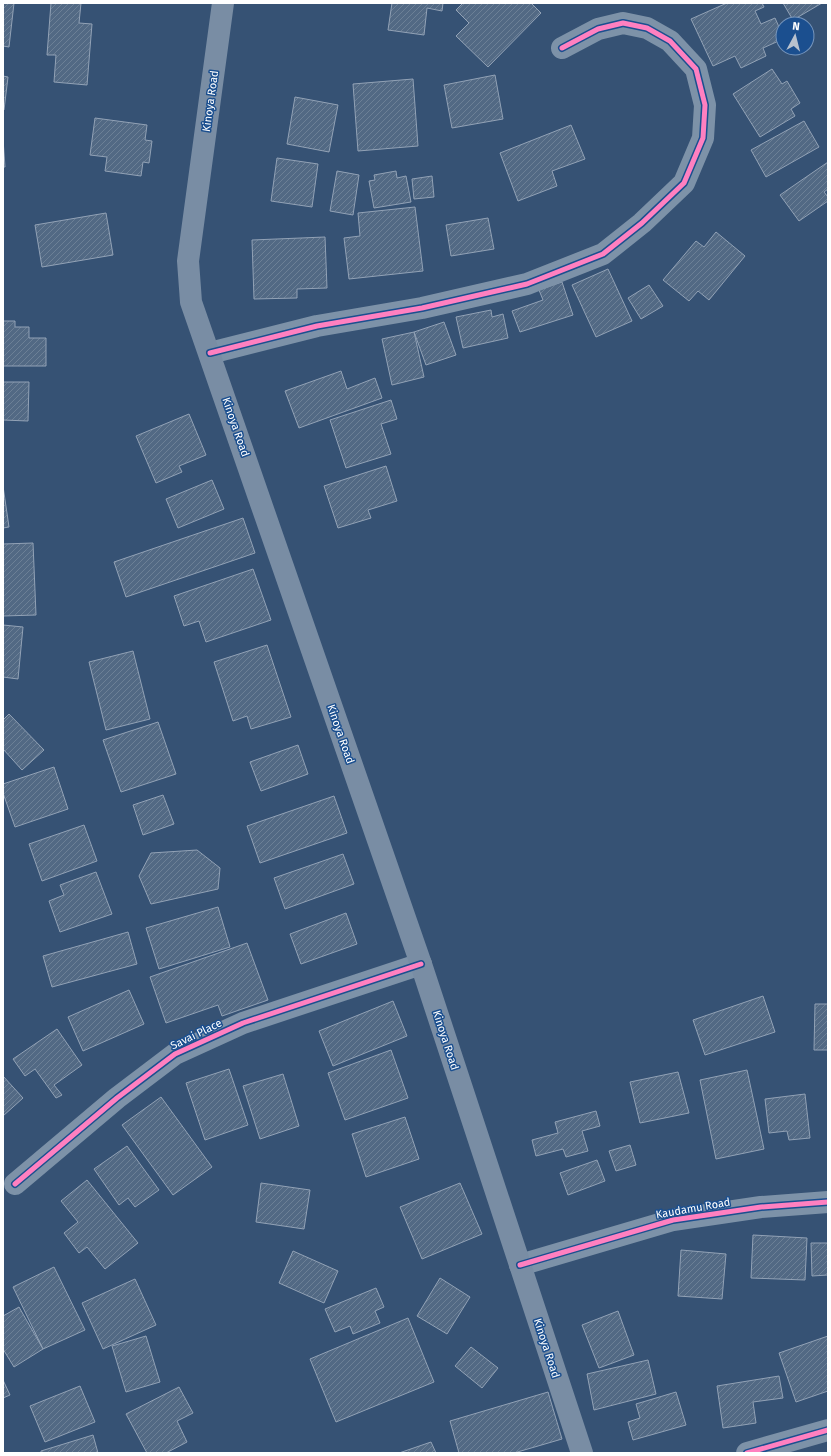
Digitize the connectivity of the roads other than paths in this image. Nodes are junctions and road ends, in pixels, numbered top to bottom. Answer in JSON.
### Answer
{"nodes":[{"id":1,"x":223,"y":3,"type":"edge"},
{"id":2,"x":562,"y":48,"type":"dead end"},
{"id":3,"x":210,"y":353,"type":"junction"},
{"id":4,"x":421,"y":964,"type":"junction"},
{"id":5,"x":14,"y":1184,"type":"dead end"},
{"id":6,"x":828,"y":1202,"type":"edge"},
{"id":7,"x":520,"y":1265,"type":"junction"},
{"id":8,"x":828,"y":1430,"type":"edge"},
{"id":9,"x":582,"y":1453,"type":"edge"},
{"id":10,"x":747,"y":1453,"type":"edge"}],
"edges":[{"from":1,"to":3,"type":"main road","name":"Kinoya Road"},
{"from":2,"to":3,"type":"street"},
{"from":3,"to":4,"type":"main road","name":"Kinoya Road"},
{"from":4,"to":5,"type":"street","name":"Savai Place"},
{"from":4,"to":7,"type":"main road","name":"Kinoya Road"},
{"from":6,"to":7,"type":"street","name":"Kaudamu Road"},
{"from":7,"to":9,"type":"main road","name":"Kinoya Road"},
{"from":8,"to":10,"type":"street"}]}
